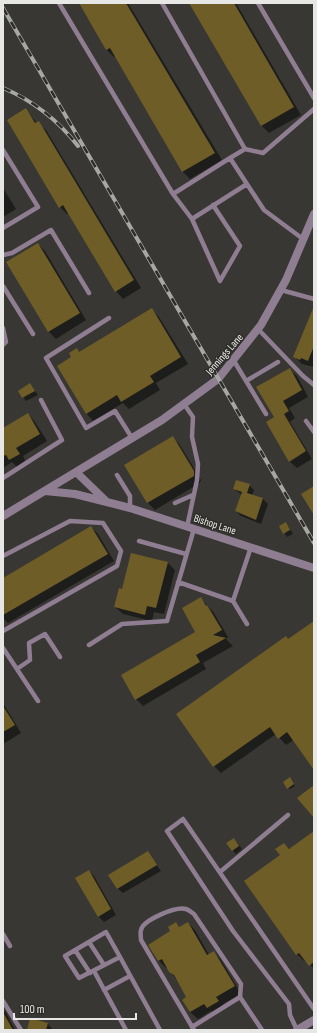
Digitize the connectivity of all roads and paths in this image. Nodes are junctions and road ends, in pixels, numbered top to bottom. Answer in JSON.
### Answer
{"nodes":[{"id":1,"x":59,"y":3,"type":"edge"},
{"id":2,"x":162,"y":3,"type":"edge"},
{"id":3,"x":258,"y":3,"type":"edge"},
{"id":4,"x":314,"y":85,"type":"edge"},
{"id":5,"x":310,"y":89,"type":"junction"},
{"id":6,"x":314,"y":98,"type":"edge"},
{"id":7,"x":314,"y":109,"type":"edge"},
{"id":8,"x":245,"y":148,"type":"junction"},
{"id":9,"x":3,"y":150,"type":"edge"},
{"id":10,"x":230,"y":158,"type":"junction"},
{"id":11,"x":247,"y":184,"type":"junction"},
{"id":12,"x":173,"y":194,"type":"junction"},
{"id":13,"x":213,"y":205,"type":"junction"},
{"id":14,"x":314,"y":214,"type":"edge"},
{"id":15,"x":192,"y":219,"type":"junction"},
{"id":16,"x":3,"y":228,"type":"edge"},
{"id":17,"x":303,"y":239,"type":"junction"},
{"id":18,"x":3,"y":255,"type":"edge"},
{"id":19,"x":3,"y":286,"type":"edge"},
{"id":20,"x":281,"y":290,"type":"junction"},
{"id":21,"x":89,"y":293,"type":"dead end"},
{"id":22,"x":314,"y":299,"type":"edge"},
{"id":23,"x":109,"y":318,"type":"dead end"},
{"id":24,"x":3,"y":328,"type":"edge"},
{"id":25,"x":258,"y":329,"type":"junction"},
{"id":26,"x":33,"y":334,"type":"dead end"},
{"id":27,"x":3,"y":346,"type":"edge"},
{"id":28,"x":234,"y":361,"type":"junction"},
{"id":29,"x":278,"y":362,"type":"dead end"},
{"id":30,"x":246,"y":381,"type":"junction"},
{"id":31,"x":314,"y":385,"type":"edge"},
{"id":32,"x":41,"y":400,"type":"dead end"},
{"id":33,"x":184,"y":404,"type":"junction"},
{"id":34,"x":266,"y":414,"type":"dead end"},
{"id":35,"x":306,"y":421,"type":"dead end"},
{"id":36,"x":314,"y":432,"type":"edge"},
{"id":37,"x":132,"y":438,"type":"junction"},
{"id":38,"x":76,"y":472,"type":"junction"},
{"id":39,"x":117,"y":475,"type":"dead end"},
{"id":40,"x":3,"y":478,"type":"edge"},
{"id":41,"x":45,"y":491,"type":"junction"},
{"id":42,"x":193,"y":495,"type":"junction"},
{"id":43,"x":109,"y":503,"type":"junction"},
{"id":44,"x":175,"y":503,"type":"dead end"},
{"id":45,"x":130,"y":508,"type":"junction"},
{"id":46,"x":3,"y":516,"type":"edge"},
{"id":47,"x":190,"y":528,"type":"junction"},
{"id":48,"x":139,"y":541,"type":"dead end"},
{"id":49,"x":251,"y":548,"type":"junction"},
{"id":50,"x":186,"y":554,"type":"junction"},
{"id":51,"x":3,"y":556,"type":"edge"},
{"id":52,"x":314,"y":568,"type":"edge"},
{"id":53,"x":178,"y":582,"type":"junction"},
{"id":54,"x":233,"y":601,"type":"junction"},
{"id":55,"x":247,"y":624,"type":"dead end"},
{"id":56,"x":3,"y":631,"type":"edge"},
{"id":57,"x":89,"y":644,"type":"dead end"},
{"id":58,"x":3,"y":648,"type":"edge"},
{"id":59,"x":60,"y":658,"type":"dead end"},
{"id":60,"x":17,"y":669,"type":"junction"},
{"id":61,"x":38,"y":701,"type":"dead end"},
{"id":62,"x":288,"y":814,"type":"dead end"},
{"id":63,"x":220,"y":872,"type":"junction"},
{"id":64,"x":3,"y":934,"type":"edge"},
{"id":65,"x":89,"y":942,"type":"junction"},
{"id":66,"x":10,"y":946,"type":"dead end"},
{"id":67,"x":75,"y":950,"type":"junction"},
{"id":68,"x":120,"y":957,"type":"junction"},
{"id":69,"x":104,"y":966,"type":"junction"},
{"id":70,"x":92,"y":972,"type":"junction"},
{"id":71,"x":130,"y":976,"type":"junction"},
{"id":72,"x":104,"y":990,"type":"junction"},
{"id":73,"x":240,"y":997,"type":"junction"},
{"id":74,"x":3,"y":1001,"type":"edge"},
{"id":75,"x":314,"y":1009,"type":"edge"},
{"id":76,"x":314,"y":1020,"type":"edge"},
{"id":77,"x":193,"y":1028,"type":"edge"},
{"id":78,"x":21,"y":1030,"type":"edge"},
{"id":79,"x":126,"y":1030,"type":"edge"},
{"id":80,"x":160,"y":1030,"type":"edge"},
{"id":81,"x":262,"y":1030,"type":"edge"},
{"id":82,"x":297,"y":1030,"type":"edge"}],
"edges":[{"from":1,"to":12,"type":"lane"},
{"from":2,"to":8,"type":"lane"},
{"from":3,"to":5,"type":"lane"},
{"from":4,"to":5,"type":"lane"},
{"from":5,"to":6,"type":"lane"},
{"from":7,"to":8,"type":"lane"},
{"from":8,"to":10,"type":"lane"},
{"from":9,"to":16,"type":"lane"},
{"from":10,"to":11,"type":"lane"},
{"from":10,"to":12,"type":"lane"},
{"from":11,"to":13,"type":"lane"},
{"from":11,"to":17,"type":"lane"},
{"from":12,"to":15,"type":"lane"},
{"from":13,"to":15,"type":"lane"},
{"from":13,"to":15,"type":"lane"},
{"from":14,"to":17,"type":"street","name":"Jennings Lane"},
{"from":17,"to":20,"type":"street","name":"Jennings Lane"},
{"from":18,"to":21,"type":"lane"},
{"from":19,"to":26,"type":"lane"},
{"from":20,"to":22,"type":"lane"},
{"from":20,"to":25,"type":"street","name":"Jennings Lane"},
{"from":23,"to":37,"type":"lane"},
{"from":24,"to":27,"type":"lane"},
{"from":25,"to":28,"type":"street","name":"Jennings Lane"},
{"from":25,"to":31,"type":"lane"},
{"from":28,"to":30,"type":"lane"},
{"from":28,"to":33,"type":"street","name":"Jennings Lane"},
{"from":29,"to":30,"type":"lane"},
{"from":30,"to":34,"type":"lane"},
{"from":32,"to":40,"type":"lane"},
{"from":33,"to":37,"type":"street","name":"Jennings Lane"},
{"from":33,"to":42,"type":"lane"},
{"from":35,"to":36,"type":"lane"},
{"from":37,"to":38,"type":"street","name":"Jennings Lane"},
{"from":38,"to":41,"type":"street"},
{"from":38,"to":43,"type":"street","name":"Bishop Lane"},
{"from":39,"to":45,"type":"lane"},
{"from":41,"to":43,"type":"street","name":"Bishop Lane"},
{"from":41,"to":46,"type":"street"},
{"from":42,"to":44,"type":"lane"},
{"from":42,"to":47,"type":"lane"},
{"from":43,"to":45,"type":"street","name":"Bishop Lane"},
{"from":45,"to":47,"type":"street","name":"Bishop Lane"},
{"from":47,"to":49,"type":"street","name":"Bishop Lane"},
{"from":47,"to":50,"type":"lane"},
{"from":48,"to":50,"type":"lane"},
{"from":49,"to":52,"type":"street","name":"Bishop Lane"},
{"from":49,"to":54,"type":"lane"},
{"from":50,"to":53,"type":"lane"},
{"from":51,"to":56,"type":"lane"},
{"from":53,"to":54,"type":"lane"},
{"from":53,"to":57,"type":"lane"},
{"from":54,"to":55,"type":"lane"},
{"from":58,"to":60,"type":"lane"},
{"from":59,"to":60,"type":"lane"},
{"from":60,"to":61,"type":"lane"},
{"from":62,"to":63,"type":"lane"},
{"from":63,"to":75,"type":"lane"},
{"from":63,"to":82,"type":"lane"},
{"from":64,"to":66,"type":"lane"},
{"from":65,"to":67,"type":"lane"},
{"from":65,"to":68,"type":"lane"},
{"from":65,"to":69,"type":"lane"},
{"from":67,"to":70,"type":"lane"},
{"from":67,"to":70,"type":"lane"},
{"from":68,"to":69,"type":"lane"},
{"from":68,"to":71,"type":"lane"},
{"from":69,"to":70,"type":"lane"},
{"from":70,"to":72,"type":"lane"},
{"from":71,"to":72,"type":"lane"},
{"from":71,"to":80,"type":"lane"},
{"from":72,"to":79,"type":"lane"},
{"from":73,"to":77,"type":"lane"},
{"from":73,"to":77,"type":"lane"},
{"from":73,"to":81,"type":"lane"},
{"from":74,"to":78,"type":"lane"},
{"from":76,"to":82,"type":"street"}]}
